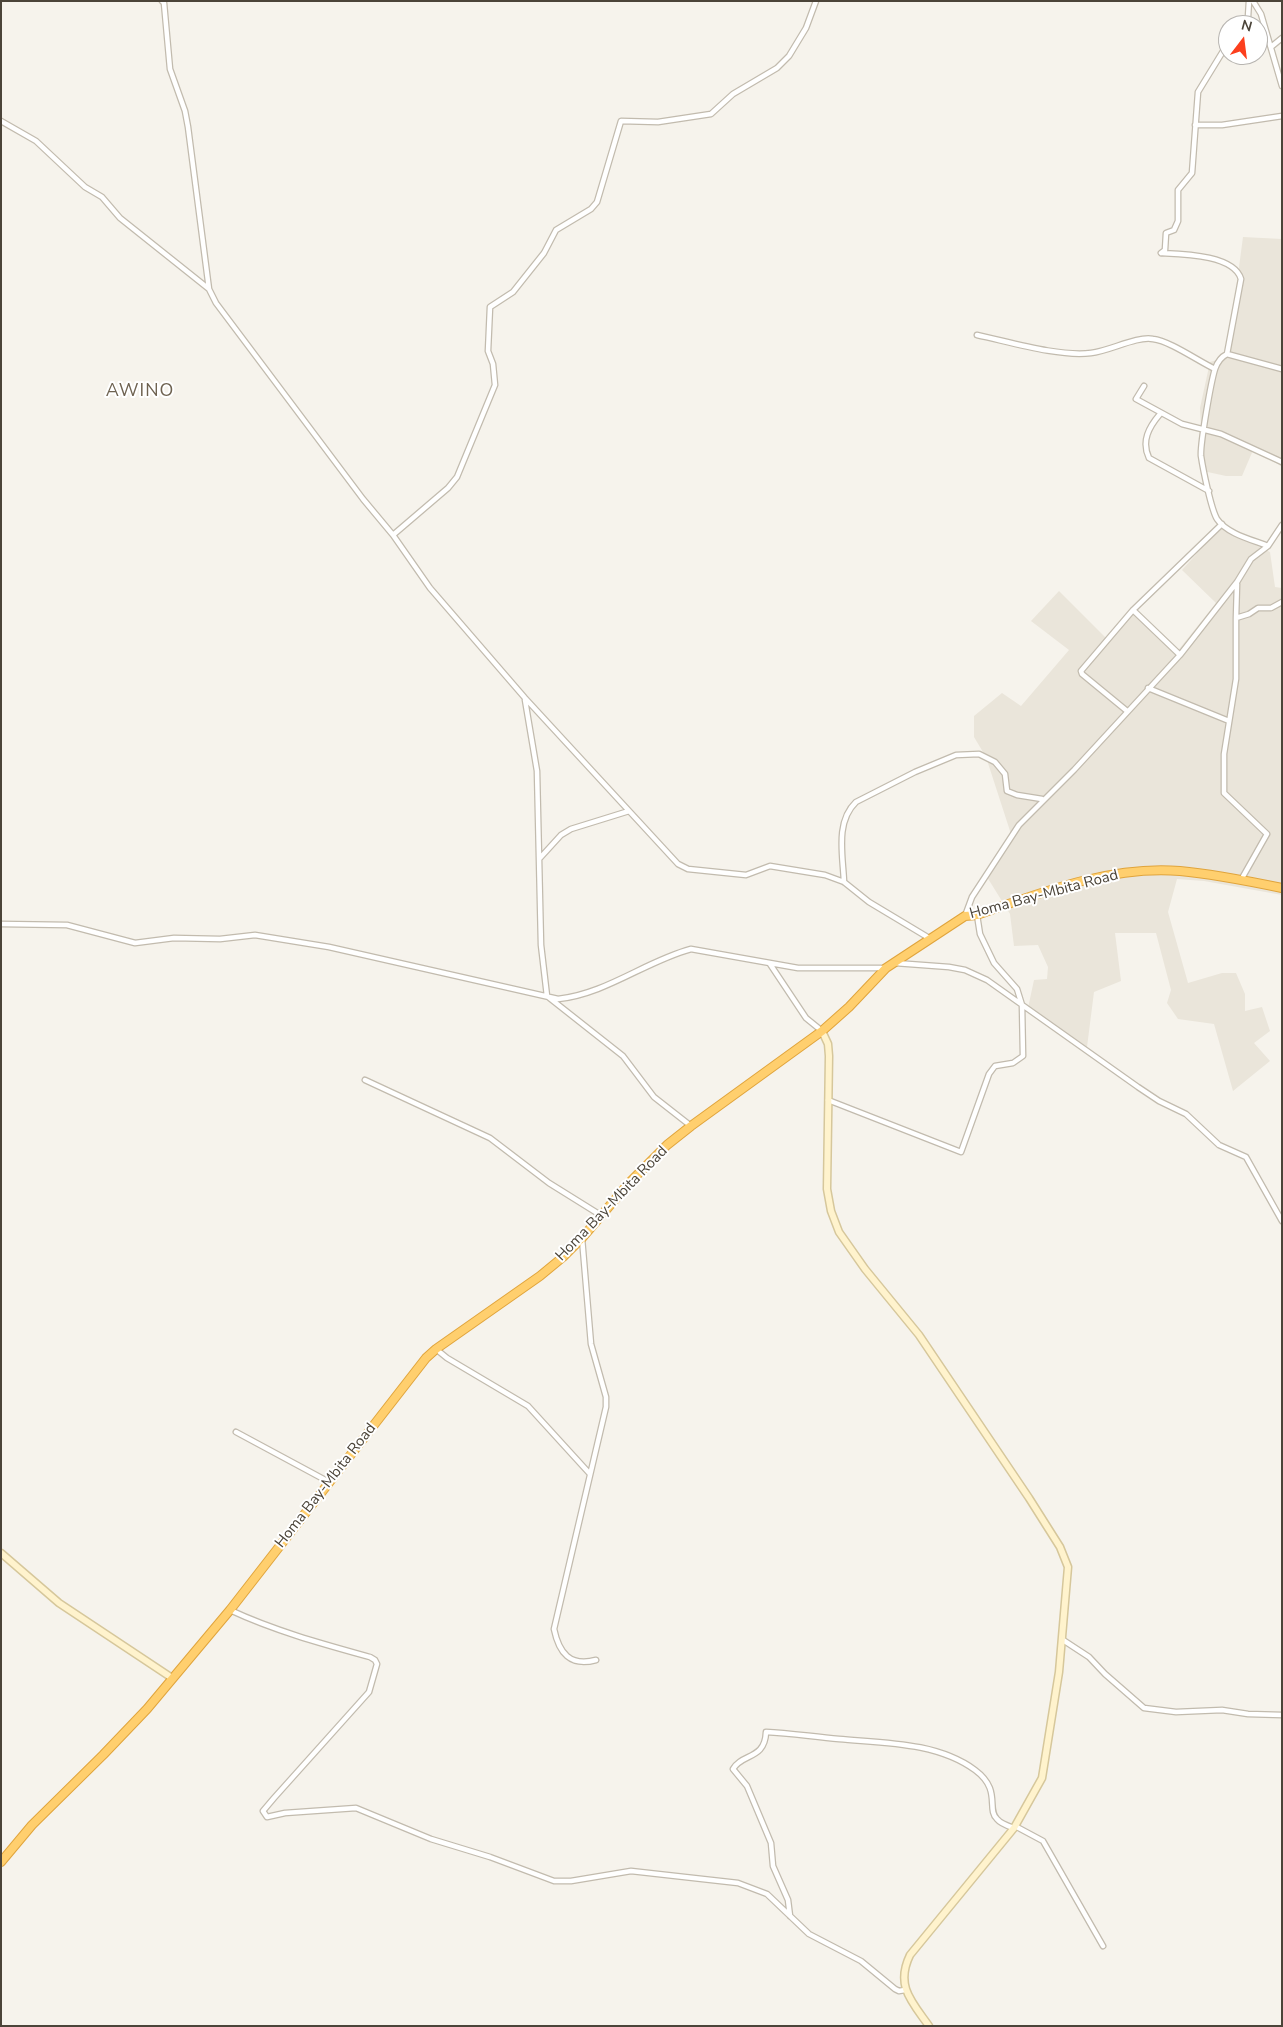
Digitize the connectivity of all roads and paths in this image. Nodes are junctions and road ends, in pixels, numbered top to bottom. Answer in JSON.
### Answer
{"nodes":[{"id":1,"x":162,"y":1,"type":"edge"},
{"id":2,"x":816,"y":1,"type":"edge"},
{"id":3,"x":1249,"y":1,"type":"edge"},
{"id":4,"x":1253,"y":1,"type":"edge"},
{"id":5,"x":1248,"y":15,"type":"edge"},
{"id":6,"x":1282,"y":38,"type":"edge"},
{"id":7,"x":1271,"y":47,"type":"junction"},
{"id":8,"x":1218,"y":59,"type":"edge"},
{"id":9,"x":1282,"y":86,"type":"edge"},
{"id":10,"x":1282,"y":116,"type":"edge"},
{"id":11,"x":1,"y":121,"type":"edge"},
{"id":12,"x":1195,"y":125,"type":"junction"},
{"id":13,"x":209,"y":289,"type":"junction"},
{"id":14,"x":977,"y":335,"type":"dead end"},
{"id":15,"x":1227,"y":354,"type":"junction"},
{"id":16,"x":1215,"y":369,"type":"junction"},
{"id":17,"x":1282,"y":369,"type":"edge"},
{"id":18,"x":1144,"y":386,"type":"dead end"},
{"id":19,"x":1160,"y":414,"type":"junction"},
{"id":20,"x":1205,"y":430,"type":"junction"},
{"id":21,"x":1282,"y":462,"type":"edge"},
{"id":22,"x":1209,"y":491,"type":"junction"},
{"id":23,"x":1222,"y":524,"type":"junction"},
{"id":24,"x":1282,"y":525,"type":"edge"},
{"id":25,"x":393,"y":535,"type":"junction"},
{"id":26,"x":1268,"y":546,"type":"junction"},
{"id":27,"x":1237,"y":582,"type":"junction"},
{"id":28,"x":1282,"y":602,"type":"edge"},
{"id":29,"x":1133,"y":610,"type":"junction"},
{"id":30,"x":1236,"y":618,"type":"junction"},
{"id":31,"x":1180,"y":655,"type":"junction"},
{"id":32,"x":1148,"y":688,"type":"junction"},
{"id":33,"x":525,"y":698,"type":"junction"},
{"id":34,"x":1127,"y":711,"type":"junction"},
{"id":35,"x":1229,"y":721,"type":"junction"},
{"id":36,"x":1042,"y":799,"type":"junction"},
{"id":37,"x":629,"y":811,"type":"junction"},
{"id":38,"x":540,"y":858,"type":"junction"},
{"id":39,"x":1241,"y":880,"type":"junction"},
{"id":40,"x":844,"y":882,"type":"junction"},
{"id":41,"x":1282,"y":888,"type":"edge"},
{"id":42,"x":976,"y":915,"type":"junction"},
{"id":43,"x":965,"y":916,"type":"junction"},
{"id":44,"x":1,"y":924,"type":"edge"},
{"id":45,"x":929,"y":938,"type":"junction"},
{"id":46,"x":895,"y":963,"type":"junction"},
{"id":47,"x":770,"y":964,"type":"junction"},
{"id":48,"x":886,"y":968,"type":"junction"},
{"id":49,"x":547,"y":996,"type":"junction"},
{"id":50,"x":1022,"y":1005,"type":"junction"},
{"id":51,"x":822,"y":1031,"type":"junction"},
{"id":52,"x":365,"y":1080,"type":"dead end"},
{"id":53,"x":828,"y":1100,"type":"junction"},
{"id":54,"x":691,"y":1126,"type":"junction"},
{"id":55,"x":602,"y":1216,"type":"junction"},
{"id":56,"x":1282,"y":1221,"type":"edge"},
{"id":57,"x":582,"y":1238,"type":"junction"},
{"id":58,"x":436,"y":1348,"type":"junction"},
{"id":59,"x":236,"y":1432,"type":"dead end"},
{"id":60,"x":590,"y":1474,"type":"junction"},
{"id":61,"x":329,"y":1482,"type":"junction"},
{"id":62,"x":1,"y":1553,"type":"edge"},
{"id":63,"x":230,"y":1610,"type":"junction"},
{"id":64,"x":1063,"y":1640,"type":"junction"},
{"id":65,"x":596,"y":1660,"type":"dead end"},
{"id":66,"x":172,"y":1678,"type":"junction"},
{"id":67,"x":1282,"y":1715,"type":"edge"},
{"id":68,"x":1014,"y":1827,"type":"junction"},
{"id":69,"x":1,"y":1862,"type":"edge"},
{"id":70,"x":790,"y":1916,"type":"junction"},
{"id":71,"x":1103,"y":1946,"type":"dead end"},
{"id":72,"x":906,"y":1990,"type":"junction"},
{"id":73,"x":930,"y":2026,"type":"edge"}],
"edges":[{"from":1,"to":13,"type":"street"},
{"from":2,"to":25,"type":"street"},
{"from":3,"to":5,"type":"street"},
{"from":4,"to":7,"type":"street"},
{"from":6,"to":7,"type":"street"},
{"from":7,"to":9,"type":"street"},
{"from":8,"to":12,"type":"street"},
{"from":10,"to":12,"type":"street"},
{"from":11,"to":13,"type":"street"},
{"from":12,"to":15,"type":"street"},
{"from":13,"to":25,"type":"street"},
{"from":14,"to":16,"type":"street"},
{"from":15,"to":16,"type":"street"},
{"from":15,"to":17,"type":"street"},
{"from":16,"to":20,"type":"street"},
{"from":18,"to":19,"type":"street"},
{"from":19,"to":20,"type":"street"},
{"from":19,"to":22,"type":"street"},
{"from":20,"to":21,"type":"street"},
{"from":20,"to":22,"type":"street"},
{"from":22,"to":23,"type":"street"},
{"from":23,"to":26,"type":"street"},
{"from":23,"to":29,"type":"street"},
{"from":24,"to":26,"type":"street"},
{"from":25,"to":33,"type":"street"},
{"from":26,"to":27,"type":"street"},
{"from":27,"to":30,"type":"street"},
{"from":27,"to":31,"type":"street"},
{"from":28,"to":30,"type":"street"},
{"from":29,"to":31,"type":"street"},
{"from":29,"to":34,"type":"street"},
{"from":30,"to":35,"type":"street"},
{"from":31,"to":32,"type":"street"},
{"from":32,"to":34,"type":"street"},
{"from":32,"to":35,"type":"street"},
{"from":33,"to":37,"type":"street"},
{"from":33,"to":38,"type":"street"},
{"from":34,"to":36,"type":"street"},
{"from":35,"to":39,"type":"street"},
{"from":36,"to":40,"type":"street"},
{"from":36,"to":43,"type":"street"},
{"from":37,"to":38,"type":"street"},
{"from":37,"to":40,"type":"street"},
{"from":38,"to":49,"type":"street"},
{"from":39,"to":41,"type":"highway","name":"Homa Bay-Mbita Road"},
{"from":39,"to":42,"type":"highway","name":"Homa Bay-Mbita Road"},
{"from":40,"to":45,"type":"street"},
{"from":42,"to":43,"type":"highway","name":"Homa Bay-Mbita Road"},
{"from":42,"to":50,"type":"street"},
{"from":43,"to":45,"type":"highway","name":"Homa Bay-Mbita Road"},
{"from":44,"to":49,"type":"street"},
{"from":45,"to":46,"type":"highway","name":"Homa Bay-Mbita Road"},
{"from":46,"to":48,"type":"highway","name":"Homa Bay-Mbita Road"},
{"from":46,"to":50,"type":"street"},
{"from":47,"to":48,"type":"street"},
{"from":47,"to":49,"type":"street"},
{"from":47,"to":51,"type":"street"},
{"from":48,"to":51,"type":"highway","name":"Homa Bay-Mbita Road"},
{"from":49,"to":54,"type":"street"},
{"from":50,"to":53,"type":"street"},
{"from":50,"to":56,"type":"street"},
{"from":51,"to":53,"type":"street"},
{"from":51,"to":54,"type":"highway","name":"Homa Bay-Mbita Road"},
{"from":52,"to":55,"type":"street"},
{"from":53,"to":64,"type":"street"},
{"from":54,"to":55,"type":"highway","name":"Homa Bay-Mbita Road"},
{"from":55,"to":57,"type":"highway","name":"Homa Bay-Mbita Road"},
{"from":57,"to":58,"type":"highway","name":"Homa Bay-Mbita Road"},
{"from":57,"to":60,"type":"street"},
{"from":58,"to":60,"type":"street"},
{"from":58,"to":61,"type":"highway","name":"Homa Bay-Mbita Road"},
{"from":59,"to":61,"type":"street"},
{"from":60,"to":65,"type":"street"},
{"from":61,"to":63,"type":"highway","name":"Homa Bay-Mbita Road"},
{"from":62,"to":66,"type":"street"},
{"from":63,"to":66,"type":"highway","name":"Homa Bay-Mbita Road"},
{"from":63,"to":70,"type":"street"},
{"from":64,"to":67,"type":"street"},
{"from":64,"to":68,"type":"street"},
{"from":66,"to":69,"type":"highway","name":"Homa Bay-Mbita Road"},
{"from":68,"to":70,"type":"street"},
{"from":68,"to":71,"type":"street"},
{"from":68,"to":72,"type":"street"},
{"from":70,"to":72,"type":"street"},
{"from":72,"to":73,"type":"street"}]}
